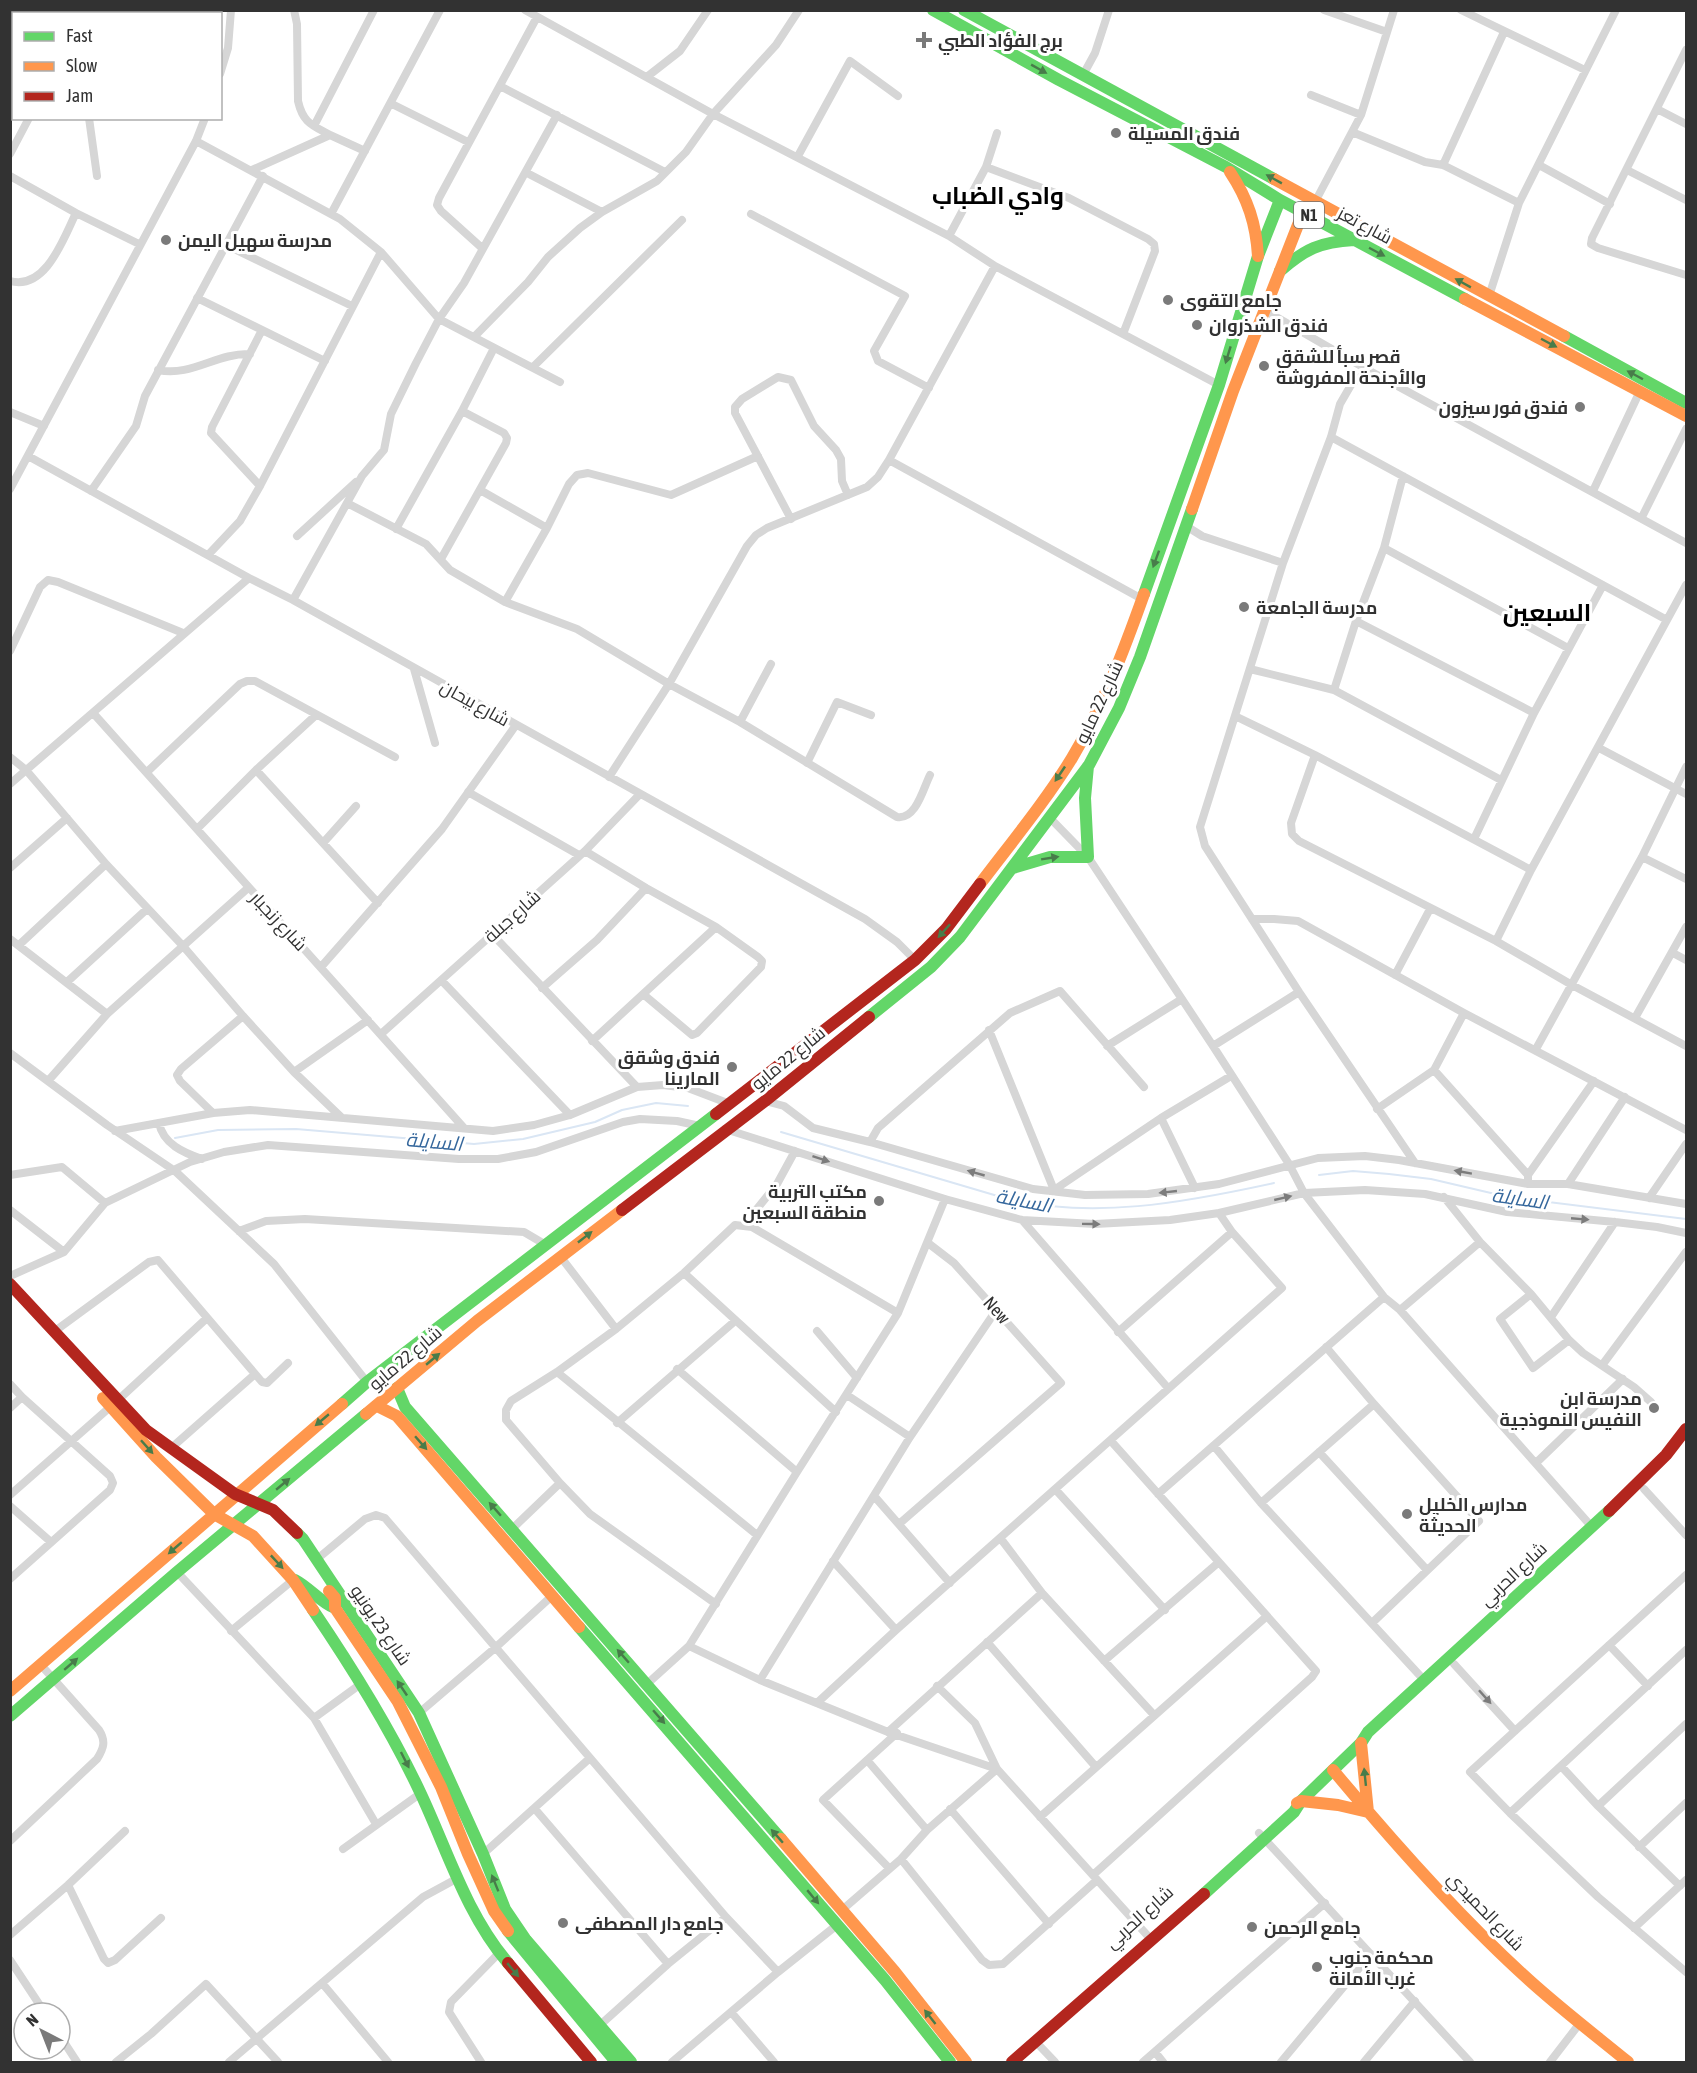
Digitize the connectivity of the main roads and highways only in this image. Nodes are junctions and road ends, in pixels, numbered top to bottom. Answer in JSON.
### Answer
{"nodes":[{"id":1,"x":933,"y":10,"type":"edge"},
{"id":2,"x":964,"y":10,"type":"edge"},
{"id":3,"x":1066,"y":66,"type":"junction"},
{"id":4,"x":1059,"y":80,"type":"junction"},
{"id":5,"x":1226,"y":167,"type":"junction"},
{"id":6,"x":1280,"y":200,"type":"junction"},
{"id":7,"x":1303,"y":212,"type":"junction"},
{"id":8,"x":1354,"y":240,"type":"junction"},
{"id":9,"x":1258,"y":256,"type":"junction"},
{"id":10,"x":1280,"y":271,"type":"junction"},
{"id":11,"x":1219,"y":385,"type":"junction"},
{"id":12,"x":1233,"y":391,"type":"junction"},
{"id":13,"x":1686,"y":403,"type":"edge"},
{"id":14,"x":1686,"y":416,"type":"edge"},
{"id":15,"x":1170,"y":521,"type":"junction"},
{"id":16,"x":1186,"y":526,"type":"junction"},
{"id":17,"x":1089,"y":765,"type":"junction"},
{"id":18,"x":1037,"y":808,"type":"junction"},
{"id":19,"x":1050,"y":818,"type":"junction"},
{"id":20,"x":1012,"y":868,"type":"junction"},
{"id":21,"x":765,"y":1101,"type":"junction"},
{"id":22,"x":730,"y":1104,"type":"junction"},
{"id":23,"x":700,"y":1126,"type":"junction"},
{"id":24,"x":725,"y":1129,"type":"junction"},
{"id":25,"x":10,"y":1284,"type":"edge"},
{"id":26,"x":10,"y":1294,"type":"edge"},
{"id":27,"x":397,"y":1388,"type":"junction"},
{"id":28,"x":114,"y":1404,"type":"junction"},
{"id":29,"x":378,"y":1406,"type":"junction"},
{"id":30,"x":401,"y":1412,"type":"junction"},
{"id":31,"x":1686,"y":1429,"type":"edge"},
{"id":32,"x":1686,"y":1441,"type":"edge"},
{"id":33,"x":235,"y":1494,"type":"junction"},
{"id":34,"x":259,"y":1503,"type":"junction"},
{"id":35,"x":214,"y":1514,"type":"junction"},
{"id":36,"x":234,"y":1525,"type":"junction"},
{"id":37,"x":316,"y":1560,"type":"junction"},
{"id":38,"x":293,"y":1580,"type":"junction"},
{"id":39,"x":557,"y":1590,"type":"junction"},
{"id":40,"x":335,"y":1608,"type":"junction"},
{"id":41,"x":12,"y":1688,"type":"edge"},
{"id":42,"x":10,"y":1716,"type":"edge"},
{"id":43,"x":1361,"y":1743,"type":"junction"},
{"id":44,"x":1333,"y":1770,"type":"junction"},
{"id":45,"x":1301,"y":1801,"type":"junction"},
{"id":46,"x":1368,"y":1812,"type":"junction"},
{"id":47,"x":1262,"y":1836,"type":"junction"},
{"id":48,"x":791,"y":1861,"type":"junction"},
{"id":49,"x":890,"y":1976,"type":"junction"},
{"id":50,"x":591,"y":2062,"type":"edge"},
{"id":51,"x":615,"y":2062,"type":"edge"},
{"id":52,"x":631,"y":2062,"type":"edge"},
{"id":53,"x":950,"y":2062,"type":"edge"},
{"id":54,"x":966,"y":2062,"type":"edge"},
{"id":55,"x":1001,"y":2062,"type":"edge"},
{"id":56,"x":1012,"y":2062,"type":"edge"},
{"id":57,"x":1628,"y":2062,"type":"edge"}],
"edges":[{"from":1,"to":4,"type":"main road","name":"شارع تعز","number":"N1","one_way":true},
{"from":2,"to":3,"type":"main road","name":"شارع تعز","number":"N1"},
{"from":3,"to":4,"type":"main road"},
{"from":13,"to":3,"type":"main road","name":"شارع تعز","number":"N1","one_way":true},
{"from":4,"to":5,"type":"main road","name":"شارع تعز","number":"N1"},
{"from":5,"to":6,"type":"main road","name":"شارع تعز","number":"N1"},
{"from":5,"to":9,"type":"main road"},
{"from":6,"to":7,"type":"main road","name":"شارع تعز","number":"N1"},
{"from":6,"to":9,"type":"main road","name":"شارع 22 مايو"},
{"from":7,"to":8,"type":"main road","name":"شارع تعز","number":"N1"},
{"from":7,"to":10,"type":"main road","name":"شارع 22 مايو"},
{"from":8,"to":10,"type":"main road"},
{"from":8,"to":14,"type":"main road","name":"شارع تعز","number":"N1","one_way":true},
{"from":9,"to":11,"type":"main road","name":"شارع 22 مايو","one_way":true},
{"from":10,"to":12,"type":"main road","name":"شارع 22 مايو"},
{"from":11,"to":12,"type":"main road"},
{"from":11,"to":15,"type":"main road","name":"شارع 22 مايو"},
{"from":12,"to":16,"type":"main road","name":"شارع 22 مايو"},
{"from":15,"to":16,"type":"main road"},
{"from":15,"to":18,"type":"main road","name":"شارع 22 مايو","one_way":true},
{"from":16,"to":17,"type":"main road","name":"شارع 22 مايو"},
{"from":17,"to":19,"type":"main road","name":"شارع 22 مايو"},
{"from":20,"to":17,"type":"main road","one_way":true},
{"from":18,"to":19,"type":"main road"},
{"from":18,"to":22,"type":"main road","name":"شارع 22 مايو","one_way":true},
{"from":19,"to":20,"type":"main road","name":"شارع 22 مايو"},
{"from":20,"to":21,"type":"main road","name":"شارع 22 مايو"},
{"from":21,"to":22,"type":"main road"},
{"from":21,"to":24,"type":"main road","name":"شارع 22 مايو"},
{"from":22,"to":23,"type":"main road","name":"شارع 22 مايو"},
{"from":23,"to":24,"type":"main road"},
{"from":23,"to":33,"type":"main road","name":"شارع 22 مايو","one_way":true},
{"from":27,"to":24,"type":"main road","name":"شارع 22 مايو","one_way":true},
{"from":25,"to":28,"type":"main road","name":"شارع 23 يونيو"},
{"from":26,"to":28,"type":"main road","name":"شارع 23 يونيو"},
{"from":27,"to":29,"type":"main road","name":"شارع 22 مايو"},
{"from":27,"to":30,"type":"main road"},
{"from":28,"to":33,"type":"main road","name":"شارع 23 يونيو"},
{"from":28,"to":35,"type":"main road","name":"شارع 23 يونيو","one_way":true},
{"from":29,"to":30,"type":"main road"},
{"from":34,"to":29,"type":"main road","name":"شارع 22 مايو","one_way":true},
{"from":30,"to":39,"type":"main road","one_way":true},
{"from":39,"to":30,"type":"main road","one_way":true},
{"from":31,"to":43,"type":"main road","name":"شارع الحربي"},
{"from":32,"to":43,"type":"main road","name":"شارع الحربي"},
{"from":33,"to":34,"type":"main road","name":"شارع 23 يونيو"},
{"from":33,"to":35,"type":"main road","name":"شارع 22 مايو"},
{"from":34,"to":36,"type":"main road","name":"شارع 22 مايو"},
{"from":34,"to":37,"type":"main road","name":"شارع 23 يونيو"},
{"from":35,"to":36,"type":"main road","name":"شارع 23 يونيو"},
{"from":35,"to":41,"type":"main road","name":"شارع 22 مايو","one_way":true},
{"from":36,"to":38,"type":"main road","name":"شارع 23 يونيو","one_way":true},
{"from":42,"to":36,"type":"main road","name":"شارع 22 مايو","one_way":true},
{"from":37,"to":40,"type":"main road"},
{"from":52,"to":37,"type":"main road","name":"شارع 23 يونيو","one_way":true},
{"from":38,"to":40,"type":"main road"},
{"from":38,"to":50,"type":"main road","name":"شارع 23 يونيو","one_way":true},
{"from":39,"to":48,"type":"main road"},
{"from":40,"to":51,"type":"main road"},
{"from":43,"to":44,"type":"main road","name":"شارع الحربي"},
{"from":46,"to":43,"type":"main road","one_way":true},
{"from":44,"to":45,"type":"main road","name":"شارع الحربي"},
{"from":44,"to":46,"type":"main road","name":"شارع الحميدي"},
{"from":45,"to":46,"type":"main road"},
{"from":45,"to":47,"type":"main road","name":"شارع الحربي"},
{"from":46,"to":57,"type":"main road","name":"شارع الحميدي"},
{"from":47,"to":55,"type":"main road","name":"شارع الحربي"},
{"from":47,"to":56,"type":"main road","name":"شارع الحربي"},
{"from":48,"to":49,"type":"main road","one_way":true},
{"from":48,"to":49,"type":"main road"},
{"from":49,"to":53,"type":"main road"},
{"from":54,"to":49,"type":"main road","one_way":true}]}
